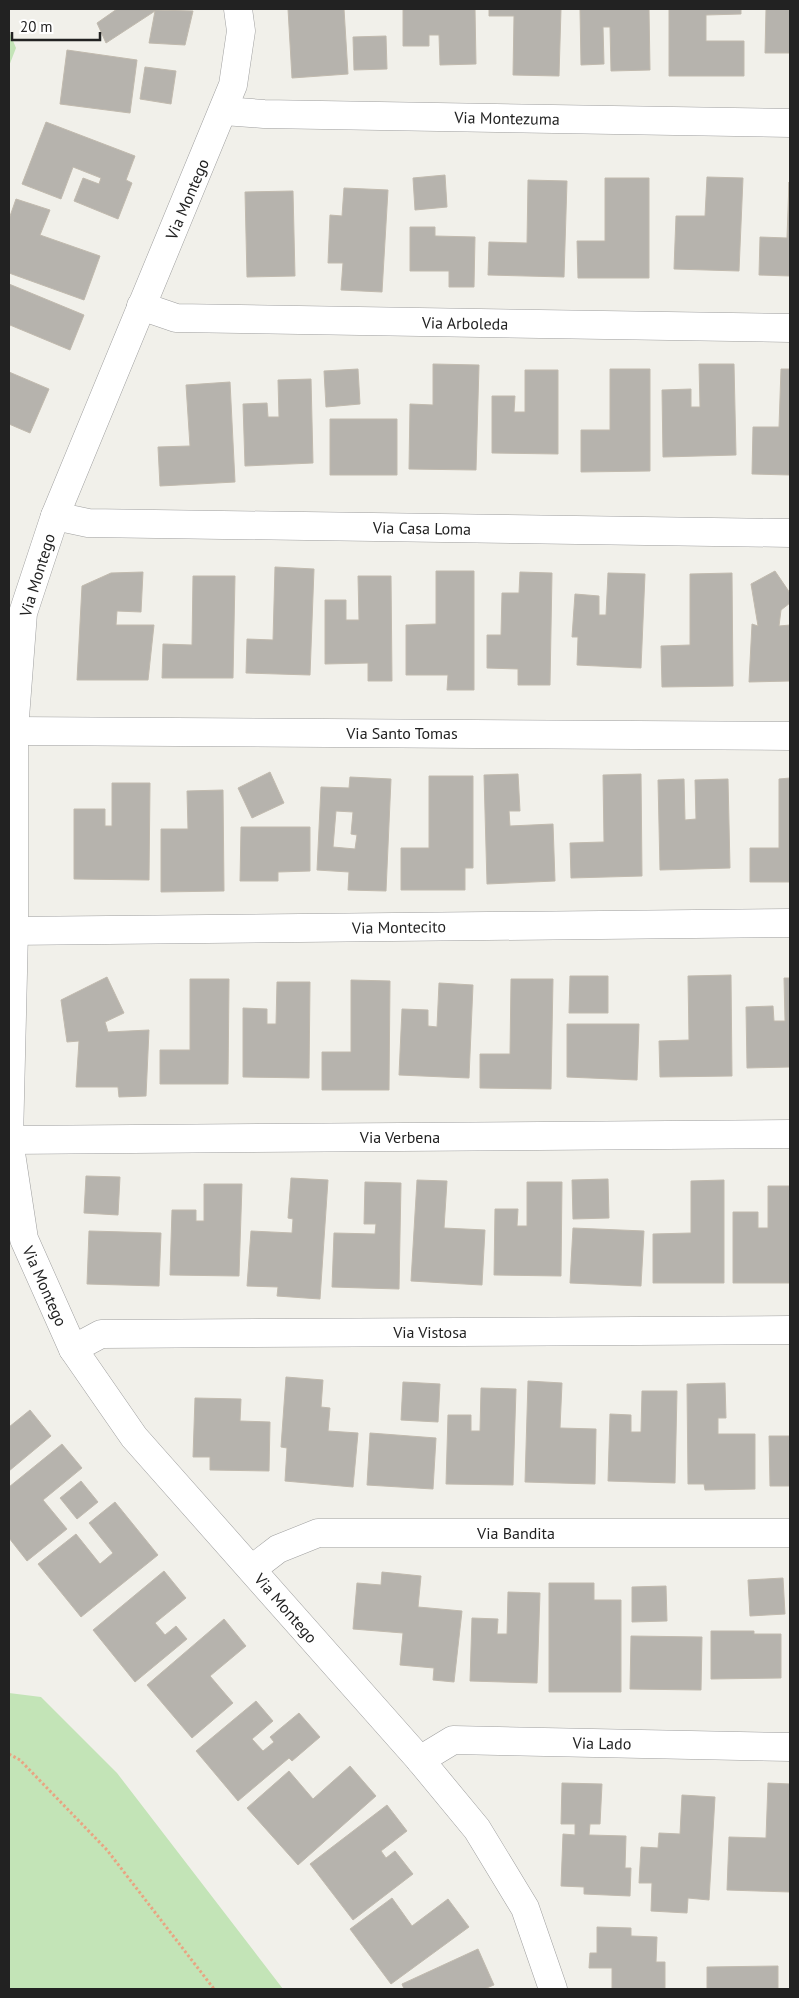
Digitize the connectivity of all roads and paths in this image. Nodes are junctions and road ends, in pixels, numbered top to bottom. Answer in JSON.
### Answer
{"nodes":[{"id":1,"x":238,"y":9,"type":"edge"},
{"id":2,"x":224,"y":111,"type":"junction"},
{"id":3,"x":790,"y":122,"type":"edge"},
{"id":4,"x":141,"y":306,"type":"junction"},
{"id":5,"x":790,"y":328,"type":"edge"},
{"id":6,"x":55,"y":516,"type":"junction"},
{"id":7,"x":790,"y":534,"type":"edge"},
{"id":8,"x":14,"y":731,"type":"junction"},
{"id":9,"x":790,"y":736,"type":"edge"},
{"id":10,"x":790,"y":923,"type":"edge"},
{"id":11,"x":11,"y":931,"type":"edge"},
{"id":12,"x":790,"y":1134,"type":"edge"},
{"id":13,"x":9,"y":1140,"type":"edge"},
{"id":14,"x":790,"y":1330,"type":"edge"},
{"id":15,"x":73,"y":1349,"type":"junction"},
{"id":16,"x":790,"y":1533,"type":"edge"},
{"id":17,"x":252,"y":1569,"type":"junction"},
{"id":18,"x":790,"y":1747,"type":"edge"},
{"id":19,"x":9,"y":1754,"type":"edge"},
{"id":20,"x":420,"y":1760,"type":"junction"},
{"id":21,"x":214,"y":1989,"type":"edge"},
{"id":22,"x":553,"y":1989,"type":"edge"}],
"edges":[{"from":1,"to":2,"type":"street","name":"Via Montego"},
{"from":2,"to":3,"type":"street","name":"Via Montezuma"},
{"from":2,"to":4,"type":"street","name":"Via Montego"},
{"from":4,"to":5,"type":"street","name":"Via Arboleda"},
{"from":4,"to":6,"type":"street","name":"Via Montego"},
{"from":6,"to":7,"type":"street","name":"Via Casa Loma"},
{"from":6,"to":8,"type":"street","name":"Via Montego"},
{"from":8,"to":9,"type":"street","name":"Via Santo Tomas"},
{"from":8,"to":11,"type":"street","name":"Via Montego"},
{"from":10,"to":11,"type":"street","name":"Via Montecito"},
{"from":11,"to":13,"type":"street","name":"Via Montego"},
{"from":12,"to":13,"type":"street","name":"Via Verbena"},
{"from":13,"to":15,"type":"street","name":"Via Montego"},
{"from":14,"to":15,"type":"street","name":"Via Vistosa"},
{"from":15,"to":17,"type":"street","name":"Via Montego"},
{"from":16,"to":17,"type":"street","name":"Via Bandita"},
{"from":17,"to":20,"type":"street","name":"Via Montego"},
{"from":18,"to":20,"type":"street","name":"Via Lado"},
{"from":19,"to":21,"type":"path"},
{"from":20,"to":22,"type":"street","name":"Via Montego"}]}
